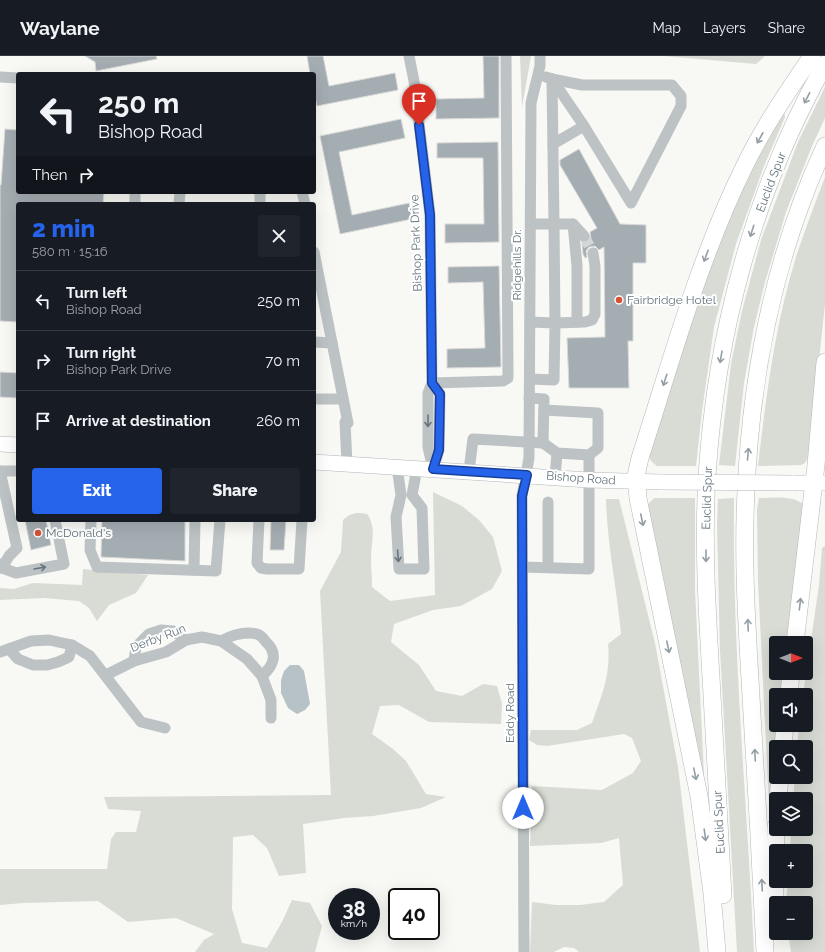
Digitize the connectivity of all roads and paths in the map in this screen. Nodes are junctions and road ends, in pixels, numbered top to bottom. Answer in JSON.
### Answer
{"nodes":[{"id":1,"x":409,"y":56,"type":"edge"},
{"id":2,"x":506,"y":56,"type":"edge"},
{"id":3,"x":540,"y":56,"type":"edge"},
{"id":4,"x":812,"y":56,"type":"edge"},
{"id":5,"x":825,"y":64,"type":"edge"},
{"id":6,"x":538,"y":74,"type":"junction"},
{"id":7,"x":0,"y":77,"type":"edge"},
{"id":8,"x":16,"y":78,"type":"edge"},
{"id":9,"x":552,"y":79,"type":"junction"},
{"id":10,"x":584,"y":126,"type":"junction"},
{"id":11,"x":553,"y":144,"type":"junction"},
{"id":12,"x":825,"y":146,"type":"edge"},
{"id":13,"x":530,"y":224,"type":"junction"},
{"id":14,"x":554,"y":224,"type":"junction"},
{"id":15,"x":573,"y":224,"type":"junction"},
{"id":16,"x":584,"y":236,"type":"tunnel mouth"},
{"id":17,"x":593,"y":253,"type":"tunnel mouth"},
{"id":18,"x":316,"y":262,"type":"edge"},
{"id":19,"x":530,"y":322,"type":"junction"},
{"id":20,"x":577,"y":322,"type":"junction"},
{"id":21,"x":555,"y":323,"type":"junction"},
{"id":22,"x":316,"y":342,"type":"edge"},
{"id":23,"x":332,"y":343,"type":"junction"},
{"id":24,"x":825,"y":362,"type":"edge"},
{"id":25,"x":530,"y":379,"type":"junction"},
{"id":26,"x":432,"y":383,"type":"junction"},
{"id":27,"x":529,"y":398,"type":"junction"},
{"id":28,"x":316,"y":399,"type":"edge"},
{"id":29,"x":343,"y":399,"type":"junction"},
{"id":30,"x":544,"y":410,"type":"junction"},
{"id":31,"x":529,"y":441,"type":"junction"},
{"id":32,"x":543,"y":443,"type":"junction"},
{"id":33,"x":0,"y":444,"type":"edge"},
{"id":34,"x":16,"y":445,"type":"edge"},
{"id":35,"x":557,"y":453,"type":"junction"},
{"id":36,"x":589,"y":456,"type":"junction"},
{"id":37,"x":316,"y":462,"type":"edge"},
{"id":38,"x":347,"y":464,"type":"junction"},
{"id":39,"x":397,"y":467,"type":"junction"},
{"id":40,"x":417,"y":468,"type":"junction"},
{"id":41,"x":433,"y":469,"type":"junction"},
{"id":42,"x":0,"y":471,"type":"edge"},
{"id":43,"x":16,"y":471,"type":"edge"},
{"id":44,"x":469,"y":471,"type":"junction"},
{"id":45,"x":527,"y":475,"type":"junction"},
{"id":46,"x":555,"y":477,"type":"junction"},
{"id":47,"x":589,"y":480,"type":"junction"},
{"id":48,"x":636,"y":481,"type":"junction"},
{"id":49,"x":820,"y":483,"type":"edge"},
{"id":50,"x":407,"y":495,"type":"junction"},
{"id":51,"x":548,"y":502,"type":"dead end"},
{"id":52,"x":55,"y":522,"type":"edge"},
{"id":53,"x":91,"y":522,"type":"edge"},
{"id":54,"x":195,"y":522,"type":"edge"},
{"id":55,"x":220,"y":522,"type":"edge"},
{"id":56,"x":259,"y":522,"type":"edge"},
{"id":57,"x":302,"y":522,"type":"edge"},
{"id":58,"x":1,"y":566,"type":"edge"},
{"id":59,"x":523,"y":567,"type":"junction"},
{"id":60,"x":548,"y":567,"type":"junction"},
{"id":61,"x":194,"y":570,"type":"junction"},
{"id":62,"x":796,"y":636,"type":"edge"},
{"id":63,"x":186,"y":640,"type":"junction"},
{"id":64,"x":221,"y":641,"type":"junction"},
{"id":65,"x":72,"y":645,"type":"junction"},
{"id":66,"x":5,"y":651,"type":"edge"},
{"id":67,"x":134,"y":661,"type":"junction"},
{"id":68,"x":106,"y":675,"type":"junction"},
{"id":69,"x":262,"y":676,"type":"junction"},
{"id":70,"x":271,"y":718,"type":"dead end"},
{"id":71,"x":165,"y":728,"type":"dead end"},
{"id":72,"x":776,"y":836,"type":"edge"},
{"id":73,"x":524,"y":952,"type":"edge"},
{"id":74,"x":717,"y":952,"type":"edge"},
{"id":75,"x":726,"y":952,"type":"edge"},
{"id":76,"x":766,"y":952,"type":"edge"},
{"id":77,"x":771,"y":952,"type":"edge"}],
"edges":[{"from":1,"to":26,"type":"street","name":"Bishop Park Drive"},
{"from":2,"to":26,"type":"street"},
{"from":3,"to":6,"type":"street","name":"Ridgehills Dr."},
{"from":4,"to":48,"type":"highway","one_way":true},
{"from":5,"to":75,"type":"highway","name":"Euclid Spur","one_way":true},
{"from":6,"to":9,"type":"street"},
{"from":6,"to":13,"type":"street","name":"Ridgehills Dr."},
{"from":7,"to":8,"type":"street"},
{"from":9,"to":10,"type":"street"},
{"from":9,"to":10,"type":"street"},
{"from":9,"to":11,"type":"street"},
{"from":10,"to":11,"type":"street"},
{"from":11,"to":14,"type":"street"},
{"from":76,"to":12,"type":"highway","one_way":true},
{"from":13,"to":14,"type":"street"},
{"from":13,"to":19,"type":"street","name":"Ridgehills Dr."},
{"from":14,"to":15,"type":"street"},
{"from":14,"to":21,"type":"street"},
{"from":15,"to":16,"type":"street"},
{"from":15,"to":20,"type":"street"},
{"from":17,"to":20,"type":"street"},
{"from":18,"to":23,"type":"street"},
{"from":19,"to":21,"type":"street"},
{"from":19,"to":25,"type":"street","name":"Ridgehills Dr."},
{"from":20,"to":21,"type":"street"},
{"from":21,"to":25,"type":"street"},
{"from":22,"to":23,"type":"street"},
{"from":23,"to":29,"type":"street"},
{"from":24,"to":49,"type":"highway"},
{"from":25,"to":27,"type":"street","name":"Ridgehills Dr."},
{"from":26,"to":41,"type":"street","name":"Bishop Park Drive"},
{"from":27,"to":30,"type":"street"},
{"from":27,"to":31,"type":"street","name":"Ridgehills Dr."},
{"from":28,"to":29,"type":"street"},
{"from":29,"to":38,"type":"street"},
{"from":30,"to":32,"type":"street"},
{"from":30,"to":36,"type":"street"},
{"from":31,"to":32,"type":"street"},
{"from":31,"to":44,"type":"street"},
{"from":31,"to":45,"type":"street","name":"Ridgehills Dr."},
{"from":32,"to":35,"type":"street"},
{"from":33,"to":34,"type":"main road"},
{"from":35,"to":36,"type":"street"},
{"from":35,"to":46,"type":"street"},
{"from":36,"to":47,"type":"street"},
{"from":37,"to":38,"type":"main road","name":"Bishop Road"},
{"from":38,"to":39,"type":"main road","name":"Bishop Road"},
{"from":39,"to":40,"type":"main road","name":"Bishop Road"},
{"from":39,"to":50,"type":"street"},
{"from":40,"to":41,"type":"main road","name":"Bishop Road"},
{"from":40,"to":50,"type":"street"},
{"from":41,"to":44,"type":"main road","name":"Bishop Road"},
{"from":42,"to":43,"type":"street"},
{"from":42,"to":58,"type":"street"},
{"from":44,"to":45,"type":"main road","name":"Bishop Road"},
{"from":45,"to":46,"type":"main road","name":"Bishop Road"},
{"from":45,"to":59,"type":"street","name":"Eddy Road"},
{"from":46,"to":47,"type":"main road","name":"Bishop Road"},
{"from":47,"to":48,"type":"main road","name":"Bishop Road"},
{"from":47,"to":60,"type":"street"},
{"from":48,"to":49,"type":"main road","name":"Bishop Road","bridge":true},
{"from":48,"to":74,"type":"highway","one_way":true},
{"from":62,"to":49,"type":"highway","one_way":true},
{"from":50,"to":50,"type":"street","one_way":true},
{"from":51,"to":60,"type":"street"},
{"from":58,"to":52,"type":"street","one_way":true},
{"from":53,"to":61,"type":"street"},
{"from":54,"to":61,"type":"street"},
{"from":55,"to":61,"type":"street"},
{"from":56,"to":57,"type":"street"},
{"from":59,"to":60,"type":"street"},
{"from":59,"to":73,"type":"street","name":"Eddy Road"},
{"from":63,"to":64,"type":"street","name":"Derby Run"},
{"from":63,"to":67,"type":"street","name":"Derby Run"},
{"from":63,"to":67,"type":"street"},
{"from":64,"to":69,"type":"street","name":"Derby Run"},
{"from":64,"to":69,"type":"street"},
{"from":65,"to":66,"type":"street"},
{"from":65,"to":66,"type":"street"},
{"from":65,"to":68,"type":"street"},
{"from":67,"to":68,"type":"street","name":"Derby Run"},
{"from":68,"to":71,"type":"street"},
{"from":69,"to":70,"type":"street","name":"Derby Run"},
{"from":72,"to":77,"type":"highway"}]}
